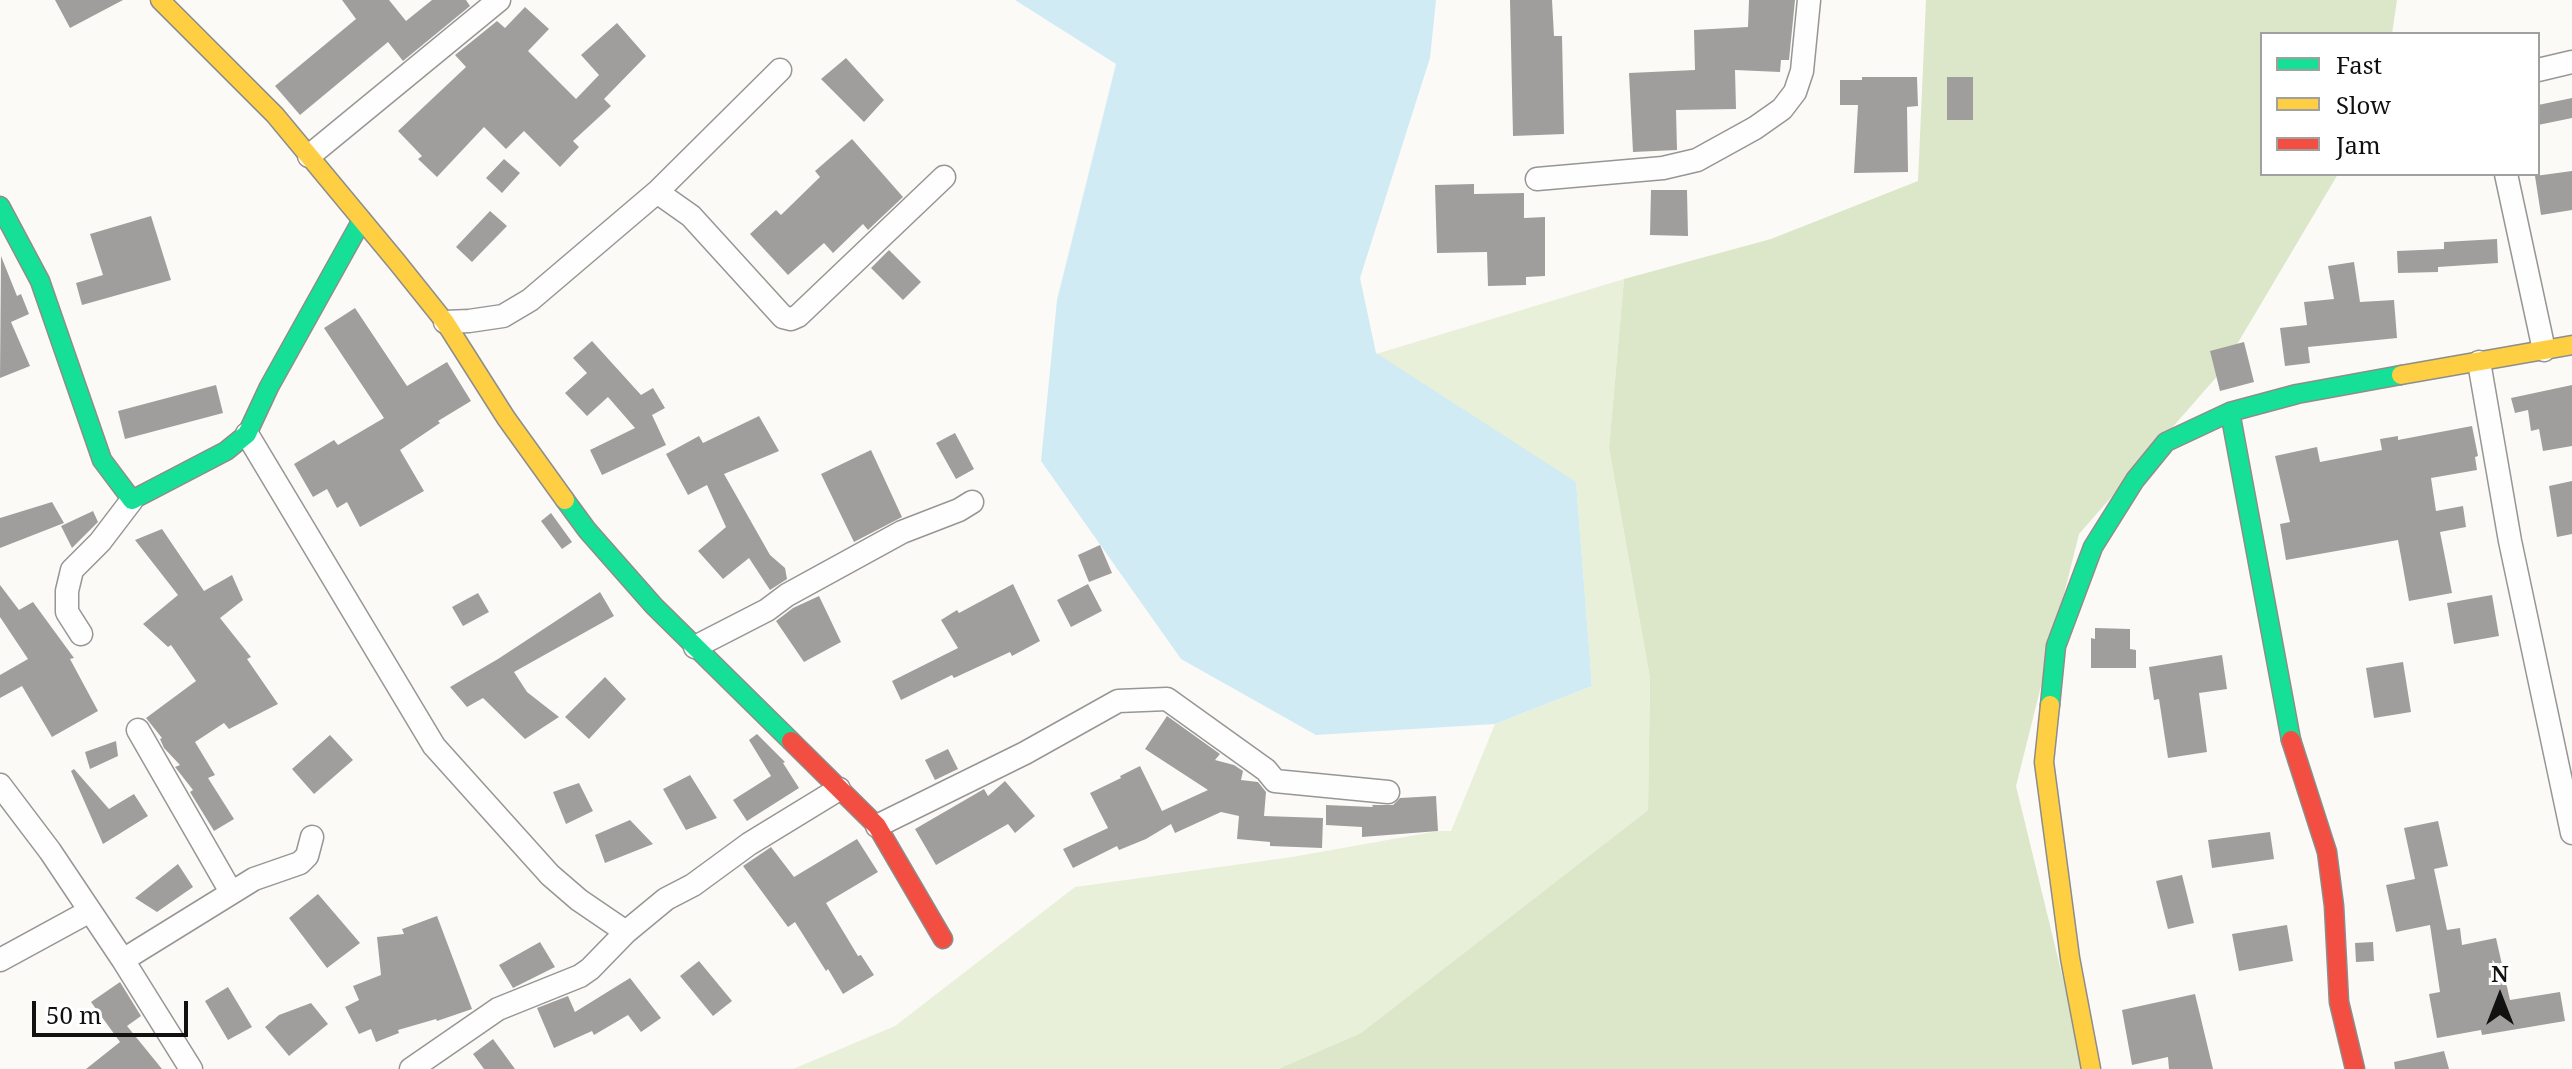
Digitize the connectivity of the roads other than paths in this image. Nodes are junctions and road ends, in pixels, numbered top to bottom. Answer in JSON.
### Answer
{"nodes":[{"id":1,"x":160,"y":0,"type":"edge"},
{"id":2,"x":499,"y":0,"type":"edge"},
{"id":3,"x":1809,"y":0,"type":"edge"},
{"id":4,"x":2572,"y":62,"type":"edge"},
{"id":5,"x":780,"y":70,"type":"dead end"},
{"id":6,"x":2540,"y":70,"type":"edge"},
{"id":7,"x":309,"y":156,"type":"junction"},
{"id":8,"x":2506,"y":176,"type":"edge"},
{"id":9,"x":944,"y":177,"type":"dead end"},
{"id":10,"x":1537,"y":179,"type":"dead end"},
{"id":11,"x":657,"y":192,"type":"junction"},
{"id":12,"x":0,"y":206,"type":"edge"},
{"id":13,"x":362,"y":220,"type":"junction"},
{"id":14,"x":445,"y":322,"type":"junction"},
{"id":15,"x":2572,"y":345,"type":"edge"},
{"id":16,"x":2544,"y":350,"type":"junction"},
{"id":17,"x":2479,"y":362,"type":"junction"},
{"id":18,"x":2230,"y":412,"type":"junction"},
{"id":19,"x":247,"y":434,"type":"junction"},
{"id":20,"x":132,"y":500,"type":"junction"},
{"id":21,"x":972,"y":502,"type":"dead end"},
{"id":22,"x":81,"y":634,"type":"dead end"},
{"id":23,"x":695,"y":647,"type":"junction"},
{"id":24,"x":138,"y":730,"type":"dead end"},
{"id":25,"x":0,"y":785,"type":"edge"},
{"id":26,"x":839,"y":789,"type":"junction"},
{"id":27,"x":1388,"y":792,"type":"dead end"},
{"id":28,"x":877,"y":826,"type":"junction"},
{"id":29,"x":2572,"y":833,"type":"edge"},
{"id":30,"x":312,"y":837,"type":"dead end"},
{"id":31,"x":231,"y":892,"type":"junction"},
{"id":32,"x":90,"y":911,"type":"junction"},
{"id":33,"x":626,"y":932,"type":"junction"},
{"id":34,"x":943,"y":939,"type":"dead end"},
{"id":35,"x":0,"y":960,"type":"edge"},
{"id":36,"x":123,"y":960,"type":"junction"},
{"id":37,"x":191,"y":1069,"type":"edge"},
{"id":38,"x":411,"y":1069,"type":"edge"},
{"id":39,"x":2091,"y":1069,"type":"edge"},
{"id":40,"x":2355,"y":1069,"type":"edge"}],
"edges":[{"from":1,"to":7,"type":"street"},
{"from":2,"to":7,"type":"street"},
{"from":3,"to":10,"type":"street"},
{"from":4,"to":6,"type":"street"},
{"from":5,"to":11,"type":"street"},
{"from":7,"to":13,"type":"street"},
{"from":8,"to":16,"type":"street"},
{"from":9,"to":11,"type":"street"},
{"from":11,"to":14,"type":"street"},
{"from":12,"to":20,"type":"street"},
{"from":13,"to":14,"type":"street"},
{"from":13,"to":19,"type":"street"},
{"from":14,"to":23,"type":"street"},
{"from":15,"to":16,"type":"street"},
{"from":16,"to":17,"type":"street"},
{"from":17,"to":18,"type":"street"},
{"from":17,"to":29,"type":"street"},
{"from":18,"to":39,"type":"street"},
{"from":18,"to":40,"type":"street"},
{"from":19,"to":20,"type":"street"},
{"from":19,"to":33,"type":"street"},
{"from":20,"to":22,"type":"street"},
{"from":21,"to":23,"type":"street"},
{"from":23,"to":26,"type":"street"},
{"from":24,"to":31,"type":"street"},
{"from":25,"to":32,"type":"street"},
{"from":26,"to":28,"type":"street"},
{"from":26,"to":33,"type":"street"},
{"from":27,"to":28,"type":"street"},
{"from":28,"to":34,"type":"street"},
{"from":30,"to":31,"type":"street"},
{"from":31,"to":36,"type":"street"},
{"from":32,"to":35,"type":"street"},
{"from":32,"to":36,"type":"street"},
{"from":33,"to":38,"type":"street"},
{"from":36,"to":37,"type":"street"}]}
